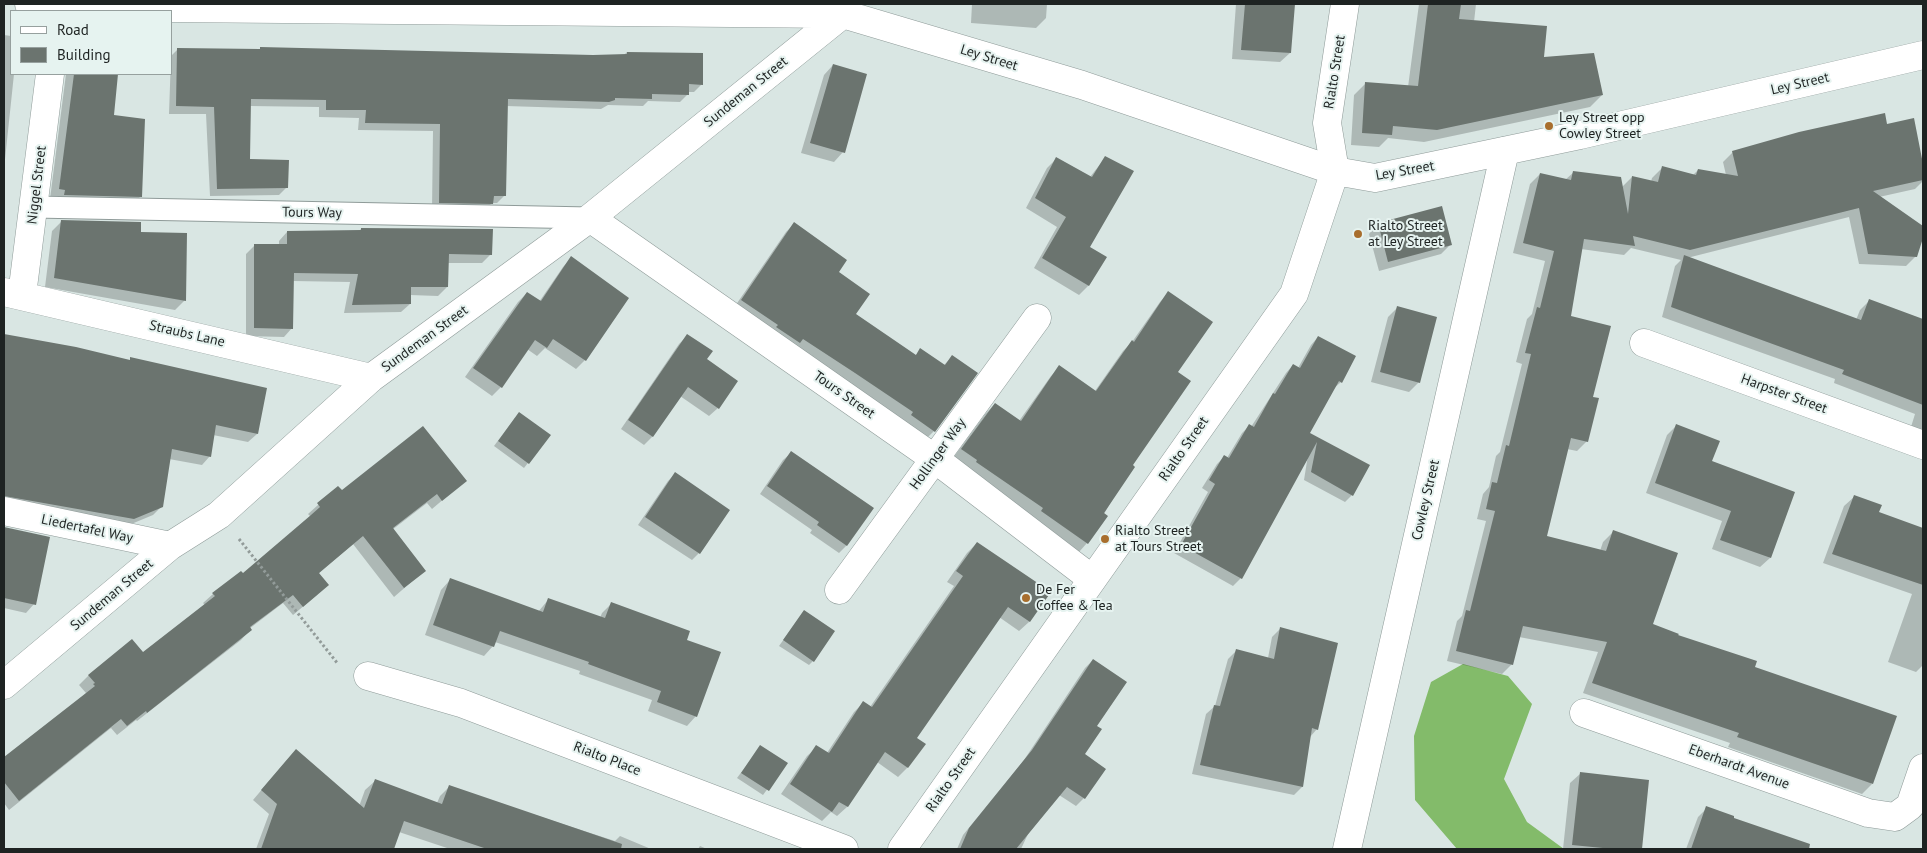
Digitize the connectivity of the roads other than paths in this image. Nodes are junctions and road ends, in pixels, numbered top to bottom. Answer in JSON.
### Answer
{"nodes":[{"id":1,"x":29,"y":4,"type":"edge"},
{"id":2,"x":1345,"y":4,"type":"edge"},
{"id":3,"x":58,"y":7,"type":"edge"},
{"id":4,"x":850,"y":9,"type":"edge"},
{"id":5,"x":1923,"y":55,"type":"edge"},
{"id":6,"x":50,"y":75,"type":"edge"},
{"id":7,"x":1504,"y":151,"type":"junction"},
{"id":8,"x":1335,"y":172,"type":"junction"},
{"id":9,"x":34,"y":207,"type":"junction"},
{"id":10,"x":590,"y":218,"type":"junction"},
{"id":11,"x":13,"y":293,"type":"edge"},
{"id":12,"x":1037,"y":318,"type":"dead end"},
{"id":13,"x":1644,"y":343,"type":"dead end"},
{"id":14,"x":371,"y":378,"type":"junction"},
{"id":15,"x":1923,"y":445,"type":"edge"},
{"id":16,"x":935,"y":459,"type":"junction"},
{"id":17,"x":4,"y":511,"type":"edge"},
{"id":18,"x":170,"y":546,"type":"junction"},
{"id":19,"x":1092,"y":579,"type":"junction"},
{"id":20,"x":839,"y":590,"type":"dead end"},
{"id":21,"x":368,"y":676,"type":"road end"},
{"id":22,"x":4,"y":685,"type":"edge"},
{"id":23,"x":1584,"y":713,"type":"dead end"},
{"id":24,"x":1923,"y":768,"type":"edge"},
{"id":25,"x":844,"y":849,"type":"edge"},
{"id":26,"x":902,"y":849,"type":"edge"},
{"id":27,"x":1347,"y":849,"type":"edge"}],
"edges":[{"from":1,"to":3,"type":"street","name":"Ley Street"},
{"from":2,"to":8,"type":"street","name":"Rialto Street"},
{"from":3,"to":4,"type":"street","name":"Ley Street"},
{"from":4,"to":8,"type":"street","name":"Ley Street"},
{"from":4,"to":10,"type":"street","name":"Sundeman Street"},
{"from":5,"to":7,"type":"street","name":"Ley Street"},
{"from":6,"to":9,"type":"street","name":"Niggel Street"},
{"from":7,"to":8,"type":"street","name":"Ley Street"},
{"from":7,"to":27,"type":"street","name":"Cowley Street"},
{"from":8,"to":19,"type":"street","name":"Rialto Street"},
{"from":9,"to":10,"type":"lane","name":"Tours Way"},
{"from":9,"to":11,"type":"street","name":"Niggel Street"},
{"from":10,"to":14,"type":"street","name":"Sundeman Street"},
{"from":10,"to":16,"type":"street","name":"Tours Street"},
{"from":11,"to":14,"type":"street","name":"Straubs Lane"},
{"from":12,"to":16,"type":"street","name":"Hollinger Way"},
{"from":13,"to":15,"type":"street","name":"Harpster Street"},
{"from":14,"to":18,"type":"street","name":"Sundeman Street"},
{"from":16,"to":19,"type":"street","name":"Tours Street"},
{"from":16,"to":20,"type":"street","name":"Hollinger Way"},
{"from":17,"to":18,"type":"street","name":"Liedertafel Way"},
{"from":18,"to":22,"type":"street","name":"Sundeman Street"},
{"from":19,"to":26,"type":"street","name":"Rialto Street"},
{"from":21,"to":25,"type":"street","name":"Rialto Place"},
{"from":23,"to":24,"type":"street","name":"Eberhardt Avenue"}]}
